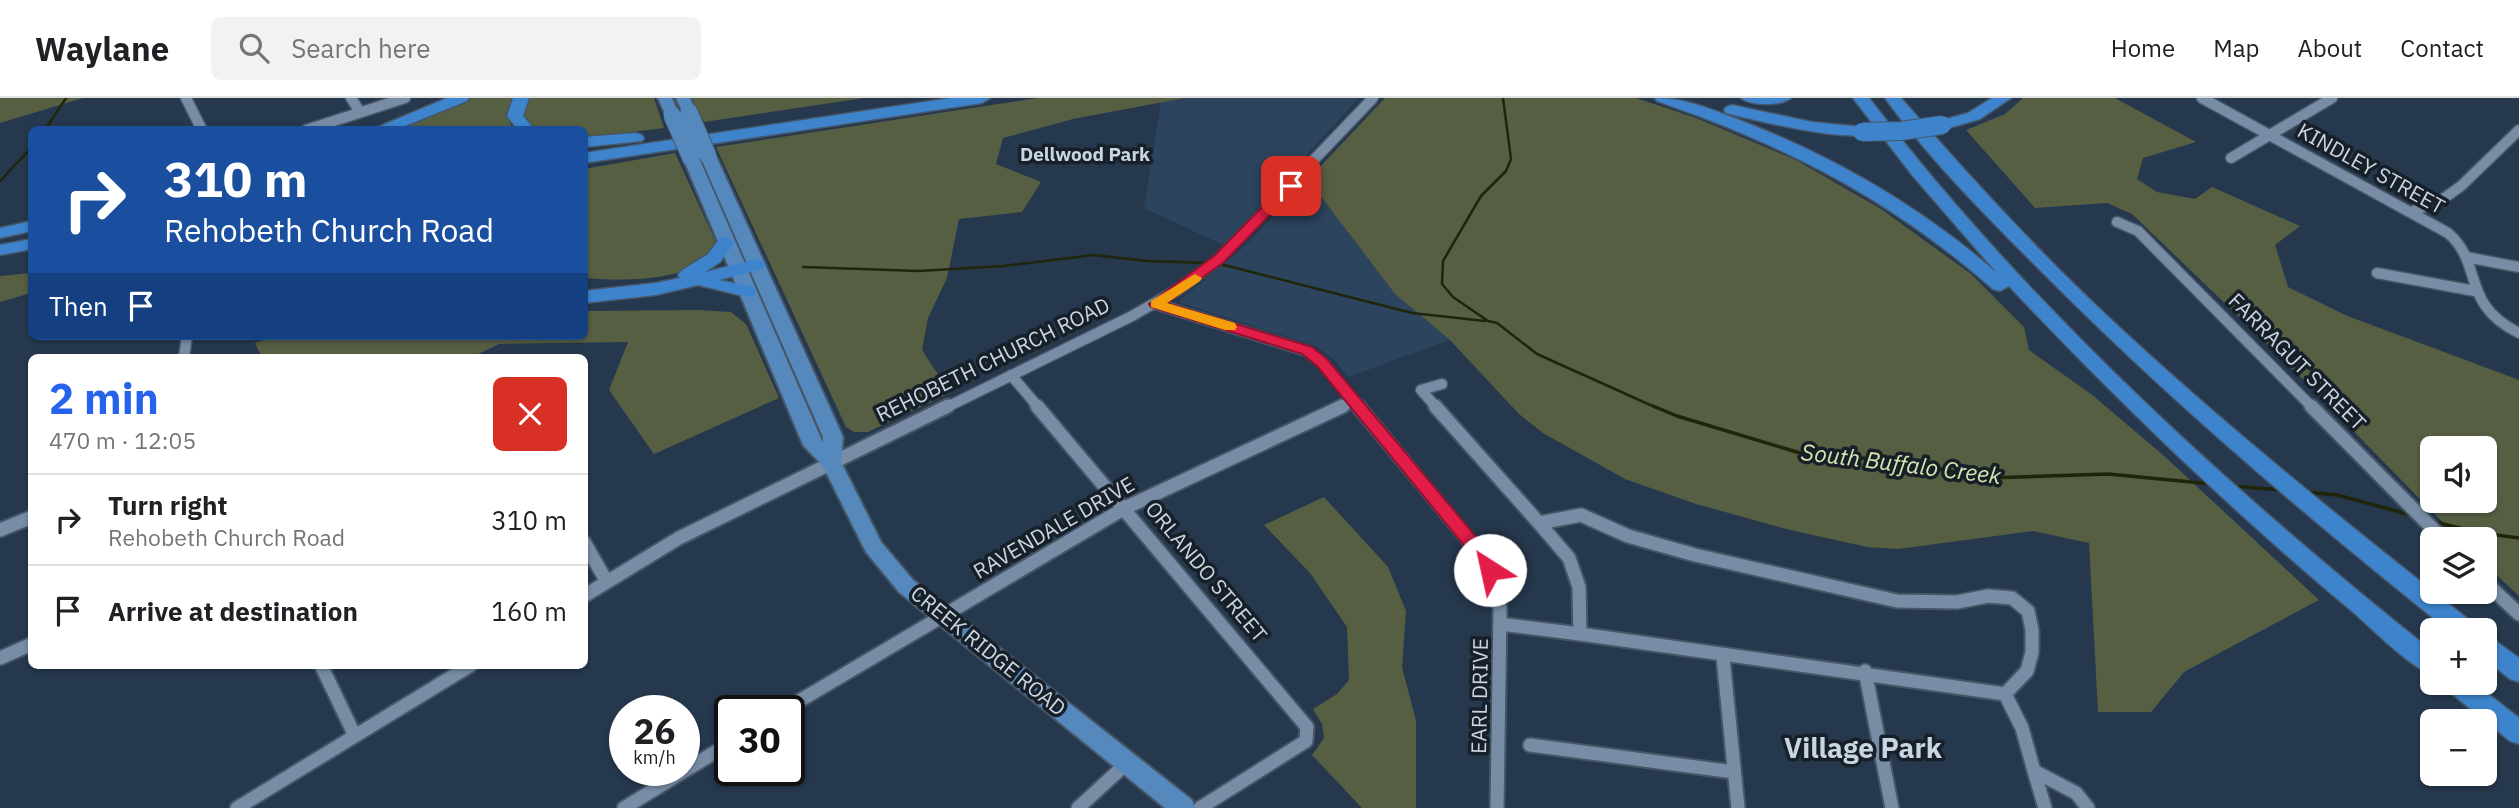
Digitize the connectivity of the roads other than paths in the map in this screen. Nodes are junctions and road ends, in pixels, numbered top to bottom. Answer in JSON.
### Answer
{"nodes":[{"id":1,"x":186,"y":98,"type":"edge"},
{"id":2,"x":351,"y":98,"type":"edge"},
{"id":3,"x":405,"y":98,"type":"edge"},
{"id":4,"x":461,"y":98,"type":"edge"},
{"id":5,"x":521,"y":98,"type":"edge"},
{"id":6,"x":665,"y":98,"type":"edge"},
{"id":7,"x":907,"y":98,"type":"edge"},
{"id":8,"x":982,"y":98,"type":"edge"},
{"id":9,"x":1373,"y":98,"type":"edge"},
{"id":10,"x":1663,"y":98,"type":"edge"},
{"id":11,"x":1686,"y":98,"type":"edge"},
{"id":12,"x":1749,"y":98,"type":"edge"},
{"id":13,"x":1783,"y":98,"type":"edge"},
{"id":14,"x":1861,"y":98,"type":"edge"},
{"id":15,"x":1893,"y":98,"type":"edge"},
{"id":16,"x":2003,"y":98,"type":"edge"},
{"id":17,"x":2202,"y":98,"type":"edge"},
{"id":18,"x":2332,"y":98,"type":"edge"},
{"id":19,"x":686,"y":105,"type":"edge"},
{"id":20,"x":360,"y":112,"type":"junction"},
{"id":21,"x":200,"y":126,"type":"edge"},
{"id":22,"x":318,"y":126,"type":"edge"},
{"id":23,"x":389,"y":126,"type":"edge"},
{"id":24,"x":524,"y":126,"type":"edge"},
{"id":25,"x":2519,"y":130,"type":"edge"},
{"id":26,"x":2269,"y":136,"type":"junction"},
{"id":27,"x":588,"y":142,"type":"edge"},
{"id":28,"x":648,"y":143,"type":"junction"},
{"id":29,"x":588,"y":148,"type":"edge"},
{"id":30,"x":588,"y":157,"type":"edge"},
{"id":31,"x":699,"y":157,"type":"junction"},
{"id":32,"x":2231,"y":158,"type":"dead end"},
{"id":33,"x":588,"y":163,"type":"edge"},
{"id":34,"x":2411,"y":212,"type":"junction"},
{"id":35,"x":2117,"y":222,"type":"dead end"},
{"id":36,"x":28,"y":227,"type":"edge"},
{"id":37,"x":0,"y":233,"type":"edge"},
{"id":38,"x":28,"y":234,"type":"edge"},
{"id":39,"x":0,"y":239,"type":"edge"},
{"id":40,"x":726,"y":242,"type":"junction"},
{"id":41,"x":28,"y":245,"type":"edge"},
{"id":42,"x":0,"y":250,"type":"edge"},
{"id":43,"x":2466,"y":257,"type":"junction"},
{"id":44,"x":28,"y":258,"type":"edge"},
{"id":45,"x":0,"y":262,"type":"edge"},
{"id":46,"x":746,"y":265,"type":"junction"},
{"id":47,"x":2519,"y":267,"type":"edge"},
{"id":48,"x":2377,"y":273,"type":"dead end"},
{"id":49,"x":681,"y":280,"type":"junction"},
{"id":50,"x":588,"y":283,"type":"edge"},
{"id":51,"x":747,"y":290,"type":"junction"},
{"id":52,"x":2474,"y":290,"type":"junction"},
{"id":53,"x":588,"y":297,"type":"edge"},
{"id":54,"x":1156,"y":304,"type":"junction"},
{"id":55,"x":2519,"y":333,"type":"edge"},
{"id":56,"x":1011,"y":375,"type":"junction"},
{"id":57,"x":2113,"y":382,"type":"junction"},
{"id":58,"x":1442,"y":384,"type":"dead end"},
{"id":59,"x":1354,"y":401,"type":"junction"},
{"id":60,"x":831,"y":462,"type":"junction"},
{"id":61,"x":1125,"y":508,"type":"junction"},
{"id":62,"x":28,"y":519,"type":"edge"},
{"id":63,"x":1539,"y":523,"type":"junction"},
{"id":64,"x":2430,"y":527,"type":"edge"},
{"id":65,"x":0,"y":530,"type":"edge"},
{"id":66,"x":588,"y":549,"type":"edge"},
{"id":67,"x":607,"y":582,"type":"junction"},
{"id":68,"x":2497,"y":593,"type":"edge"},
{"id":69,"x":588,"y":594,"type":"edge"},
{"id":70,"x":2519,"y":614,"type":"edge"},
{"id":71,"x":944,"y":617,"type":"junction"},
{"id":72,"x":2450,"y":618,"type":"edge"},
{"id":73,"x":1500,"y":624,"type":"junction"},
{"id":74,"x":1580,"y":634,"type":"junction"},
{"id":75,"x":28,"y":646,"type":"edge"},
{"id":76,"x":2420,"y":654,"type":"edge"},
{"id":77,"x":2497,"y":655,"type":"edge"},
{"id":78,"x":1724,"y":657,"type":"junction"},
{"id":79,"x":0,"y":658,"type":"edge"},
{"id":80,"x":323,"y":669,"type":"edge"},
{"id":81,"x":464,"y":669,"type":"edge"},
{"id":82,"x":1865,"y":671,"type":"junction"},
{"id":83,"x":2519,"y":672,"type":"edge"},
{"id":84,"x":2005,"y":694,"type":"junction"},
{"id":85,"x":2471,"y":695,"type":"edge"},
{"id":86,"x":805,"y":697,"type":"edge"},
{"id":87,"x":2519,"y":733,"type":"edge"},
{"id":88,"x":355,"y":736,"type":"junction"},
{"id":89,"x":1530,"y":745,"type":"dead end"},
{"id":90,"x":714,"y":753,"type":"edge"},
{"id":91,"x":1127,"y":763,"type":"junction"},
{"id":92,"x":2035,"y":771,"type":"junction"},
{"id":93,"x":1734,"y":772,"type":"junction"},
{"id":94,"x":237,"y":808,"type":"edge"},
{"id":95,"x":624,"y":808,"type":"edge"},
{"id":96,"x":1078,"y":808,"type":"edge"},
{"id":97,"x":1183,"y":808,"type":"edge"},
{"id":98,"x":1200,"y":808,"type":"edge"},
{"id":99,"x":1497,"y":808,"type":"edge"},
{"id":100,"x":1738,"y":808,"type":"edge"},
{"id":101,"x":1892,"y":808,"type":"edge"},
{"id":102,"x":2045,"y":808,"type":"edge"},
{"id":103,"x":2088,"y":808,"type":"edge"}],
"edges":[{"from":1,"to":21,"type":"street"},
{"from":2,"to":20,"type":"street"},
{"from":3,"to":20,"type":"street"},
{"from":4,"to":23,"type":"highway"},
{"from":5,"to":24,"type":"highway"},
{"from":6,"to":31,"type":"main road","name":"CREEK RIDGE ROAD","bridge":true},
{"from":7,"to":28,"type":"highway"},
{"from":8,"to":28,"type":"highway"},
{"from":9,"to":54,"type":"street","name":"REHOBETH CHURCH ROAD"},
{"from":10,"to":57,"type":"highway"},
{"from":11,"to":16,"type":"highway","bridge":true},
{"from":12,"to":13,"type":"highway"},
{"from":14,"to":57,"type":"highway"},
{"from":15,"to":72,"type":"highway"},
{"from":17,"to":26,"type":"street","name":"KINDLEY STREET"},
{"from":18,"to":26,"type":"street"},
{"from":19,"to":31,"type":"main road","name":"CREEK RIDGE ROAD","bridge":true},
{"from":20,"to":22,"type":"street"},
{"from":25,"to":34,"type":"street"},
{"from":26,"to":32,"type":"street"},
{"from":26,"to":34,"type":"street","name":"KINDLEY STREET"},
{"from":27,"to":28,"type":"highway"},
{"from":28,"to":29,"type":"highway"},
{"from":28,"to":30,"type":"highway"},
{"from":28,"to":33,"type":"highway"},
{"from":31,"to":40,"type":"main road","name":"CREEK RIDGE ROAD"},
{"from":31,"to":46,"type":"main road","name":"CREEK RIDGE ROAD"},
{"from":34,"to":43,"type":"street","name":"KINDLEY STREET"},
{"from":35,"to":64,"type":"street","name":"FARRAGUT STREET"},
{"from":36,"to":37,"type":"highway"},
{"from":38,"to":39,"type":"highway"},
{"from":40,"to":46,"type":"main road","name":"CREEK RIDGE ROAD"},
{"from":40,"to":49,"type":"highway"},
{"from":41,"to":42,"type":"highway"},
{"from":43,"to":47,"type":"street"},
{"from":43,"to":52,"type":"street","name":"KINDLEY STREET"},
{"from":44,"to":45,"type":"highway"},
{"from":46,"to":49,"type":"highway"},
{"from":46,"to":51,"type":"main road","name":"CREEK RIDGE ROAD"},
{"from":46,"to":60,"type":"main road","name":"CREEK RIDGE ROAD"},
{"from":48,"to":52,"type":"street"},
{"from":49,"to":50,"type":"highway"},
{"from":49,"to":51,"type":"highway"},
{"from":49,"to":53,"type":"highway"},
{"from":51,"to":60,"type":"main road","name":"CREEK RIDGE ROAD"},
{"from":52,"to":55,"type":"street","name":"KINDLEY STREET"},
{"from":54,"to":56,"type":"street","name":"REHOBETH CHURCH ROAD"},
{"from":54,"to":59,"type":"street","name":"EARL DRIVE"},
{"from":56,"to":60,"type":"street","name":"REHOBETH CHURCH ROAD"},
{"from":56,"to":61,"type":"street","name":"ORLANDO STREET"},
{"from":57,"to":76,"type":"highway"},
{"from":58,"to":63,"type":"street"},
{"from":59,"to":61,"type":"street","name":"RAVENDALE DRIVE"},
{"from":59,"to":73,"type":"street","name":"EARL DRIVE"},
{"from":60,"to":67,"type":"street","name":"REHOBETH CHURCH ROAD"},
{"from":60,"to":71,"type":"main road","name":"CREEK RIDGE ROAD"},
{"from":61,"to":71,"type":"street","name":"RAVENDALE DRIVE"},
{"from":61,"to":98,"type":"street","name":"ORLANDO STREET"},
{"from":62,"to":65,"type":"street"},
{"from":63,"to":74,"type":"street"},
{"from":63,"to":84,"type":"street"},
{"from":66,"to":67,"type":"street"},
{"from":67,"to":69,"type":"street","name":"REHOBETH CHURCH ROAD"},
{"from":68,"to":70,"type":"street"},
{"from":71,"to":86,"type":"street","name":"RAVENDALE DRIVE"},
{"from":71,"to":91,"type":"main road","name":"CREEK RIDGE ROAD"},
{"from":73,"to":74,"type":"street"},
{"from":73,"to":99,"type":"street","name":"EARL DRIVE"},
{"from":74,"to":78,"type":"street"},
{"from":75,"to":79,"type":"street"},
{"from":77,"to":83,"type":"highway"},
{"from":78,"to":82,"type":"street"},
{"from":78,"to":93,"type":"street"},
{"from":80,"to":88,"type":"street"},
{"from":81,"to":88,"type":"street"},
{"from":82,"to":84,"type":"street"},
{"from":82,"to":101,"type":"street"},
{"from":84,"to":92,"type":"street"},
{"from":85,"to":87,"type":"highway"},
{"from":88,"to":94,"type":"street"},
{"from":89,"to":93,"type":"street"},
{"from":90,"to":95,"type":"street"},
{"from":91,"to":96,"type":"street"},
{"from":91,"to":97,"type":"main road","name":"CREEK RIDGE ROAD"},
{"from":92,"to":102,"type":"street"},
{"from":92,"to":103,"type":"street"},
{"from":93,"to":100,"type":"street"}]}
